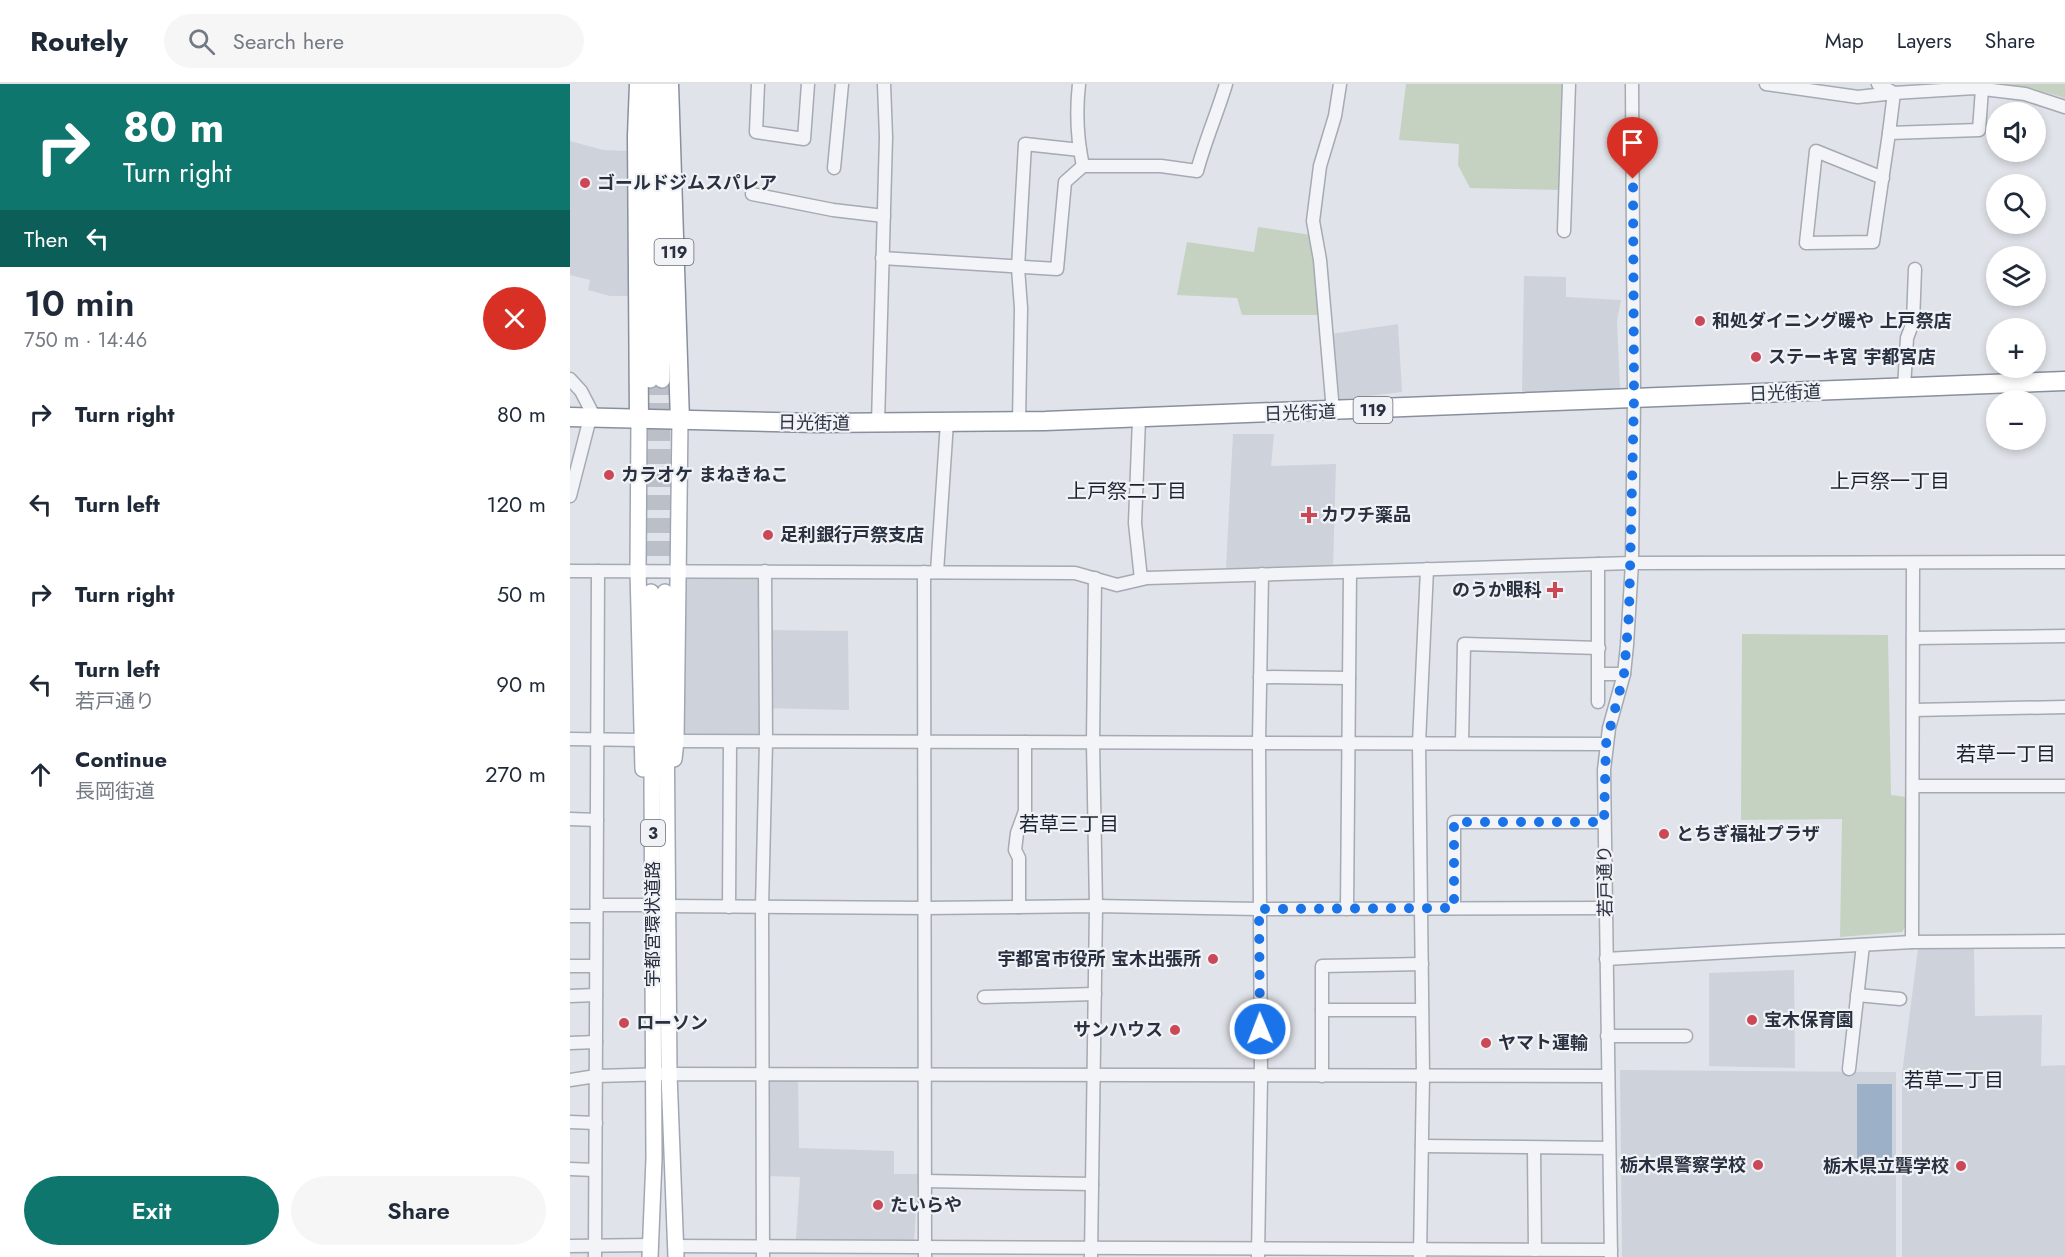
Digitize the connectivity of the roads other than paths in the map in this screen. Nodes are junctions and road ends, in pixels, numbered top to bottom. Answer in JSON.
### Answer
{"nodes":[{"id":1,"x":639,"y":84,"type":"edge"},
{"id":2,"x":647,"y":84,"type":"edge"},
{"id":3,"x":660,"y":84,"type":"edge"},
{"id":4,"x":669,"y":84,"type":"edge"},
{"id":5,"x":758,"y":84,"type":"edge"},
{"id":6,"x":808,"y":84,"type":"edge"},
{"id":7,"x":842,"y":84,"type":"edge"},
{"id":8,"x":884,"y":84,"type":"edge"},
{"id":9,"x":1079,"y":84,"type":"edge"},
{"id":10,"x":1226,"y":84,"type":"edge"},
{"id":11,"x":1340,"y":84,"type":"edge"},
{"id":12,"x":1569,"y":84,"type":"edge"},
{"id":13,"x":1632,"y":84,"type":"edge"},
{"id":14,"x":1766,"y":84,"type":"edge"},
{"id":15,"x":1878,"y":84,"type":"edge"},
{"id":16,"x":1972,"y":87,"type":"edge"},
{"id":17,"x":1894,"y":93,"type":"junction"},
{"id":18,"x":2065,"y":106,"type":"edge"},
{"id":19,"x":1889,"y":133,"type":"junction"},
{"id":20,"x":1080,"y":150,"type":"junction"},
{"id":21,"x":1083,"y":166,"type":"junction"},
{"id":22,"x":834,"y":168,"type":"dead end"},
{"id":23,"x":1882,"y":178,"type":"junction"},
{"id":24,"x":752,"y":194,"type":"dead end"},
{"id":25,"x":884,"y":216,"type":"junction"},
{"id":26,"x":1564,"y":231,"type":"dead end"},
{"id":27,"x":882,"y":258,"type":"junction"},
{"id":28,"x":1018,"y":268,"type":"junction"},
{"id":29,"x":1916,"y":269,"type":"dead end"},
{"id":30,"x":570,"y":379,"type":"edge"},
{"id":31,"x":2065,"y":381,"type":"edge"},
{"id":32,"x":1904,"y":388,"type":"junction"},
{"id":33,"x":1634,"y":399,"type":"junction"},
{"id":34,"x":1333,"y":411,"type":"junction"},
{"id":35,"x":570,"y":417,"type":"edge"},
{"id":36,"x":592,"y":418,"type":"junction"},
{"id":37,"x":1139,"y":419,"type":"junction"},
{"id":38,"x":639,"y":420,"type":"junction"},
{"id":39,"x":680,"y":421,"type":"junction"},
{"id":40,"x":947,"y":422,"type":"junction"},
{"id":41,"x":1019,"y":422,"type":"junction"},
{"id":42,"x":878,"y":423,"type":"junction"},
{"id":43,"x":570,"y":496,"type":"edge"},
{"id":44,"x":2065,"y":562,"type":"edge"},
{"id":45,"x":1632,"y":563,"type":"junction"},
{"id":46,"x":1913,"y":563,"type":"junction"},
{"id":47,"x":1598,"y":564,"type":"junction"},
{"id":48,"x":1427,"y":569,"type":"junction"},
{"id":49,"x":570,"y":570,"type":"edge"},
{"id":50,"x":598,"y":570,"type":"junction"},
{"id":51,"x":678,"y":570,"type":"junction"},
{"id":52,"x":638,"y":571,"type":"junction"},
{"id":53,"x":765,"y":571,"type":"junction"},
{"id":54,"x":931,"y":572,"type":"junction"},
{"id":55,"x":1350,"y":572,"type":"junction"},
{"id":56,"x":1262,"y":574,"type":"junction"},
{"id":57,"x":1095,"y":578,"type":"junction"},
{"id":58,"x":1141,"y":579,"type":"junction"},
{"id":59,"x":2065,"y":636,"type":"edge"},
{"id":60,"x":1913,"y":638,"type":"junction"},
{"id":61,"x":1599,"y":648,"type":"junction"},
{"id":62,"x":1599,"y":674,"type":"junction"},
{"id":63,"x":1624,"y":674,"type":"junction"},
{"id":64,"x":1260,"y":677,"type":"junction"},
{"id":65,"x":1349,"y":678,"type":"junction"},
{"id":66,"x":1598,"y":702,"type":"dead end"},
{"id":67,"x":2065,"y":707,"type":"edge"},
{"id":68,"x":1913,"y":710,"type":"junction"},
{"id":69,"x":570,"y":739,"type":"edge"},
{"id":70,"x":597,"y":739,"type":"junction"},
{"id":71,"x":641,"y":740,"type":"junction"},
{"id":72,"x":676,"y":741,"type":"junction"},
{"id":73,"x":729,"y":742,"type":"junction"},
{"id":74,"x":766,"y":742,"type":"junction"},
{"id":75,"x":926,"y":742,"type":"junction"},
{"id":76,"x":1025,"y":742,"type":"junction"},
{"id":77,"x":1092,"y":742,"type":"junction"},
{"id":78,"x":1259,"y":742,"type":"junction"},
{"id":79,"x":1348,"y":742,"type":"junction"},
{"id":80,"x":1419,"y":743,"type":"junction"},
{"id":81,"x":1462,"y":744,"type":"junction"},
{"id":82,"x":1606,"y":744,"type":"junction"},
{"id":83,"x":1913,"y":786,"type":"junction"},
{"id":84,"x":2065,"y":786,"type":"edge"},
{"id":85,"x":666,"y":789,"type":"junction"},
{"id":86,"x":653,"y":813,"type":"junction"},
{"id":87,"x":570,"y":819,"type":"edge"},
{"id":88,"x":597,"y":819,"type":"junction"},
{"id":89,"x":1604,"y":822,"type":"junction"},
{"id":90,"x":660,"y":906,"type":"junction"},
{"id":91,"x":1096,"y":906,"type":"junction"},
{"id":92,"x":729,"y":907,"type":"junction"},
{"id":93,"x":762,"y":907,"type":"junction"},
{"id":94,"x":1018,"y":907,"type":"junction"},
{"id":95,"x":926,"y":908,"type":"junction"},
{"id":96,"x":1421,"y":908,"type":"junction"},
{"id":97,"x":1454,"y":908,"type":"junction"},
{"id":98,"x":1605,"y":908,"type":"junction"},
{"id":99,"x":1259,"y":909,"type":"junction"},
{"id":100,"x":1347,"y":909,"type":"junction"},
{"id":101,"x":596,"y":911,"type":"junction"},
{"id":102,"x":570,"y":916,"type":"edge"},
{"id":103,"x":2065,"y":941,"type":"edge"},
{"id":104,"x":1912,"y":942,"type":"junction"},
{"id":105,"x":1863,"y":945,"type":"junction"},
{"id":106,"x":1606,"y":959,"type":"junction"},
{"id":107,"x":1422,"y":964,"type":"junction"},
{"id":108,"x":570,"y":966,"type":"edge"},
{"id":109,"x":596,"y":966,"type":"junction"},
{"id":110,"x":1095,"y":994,"type":"junction"},
{"id":111,"x":1857,"y":994,"type":"junction"},
{"id":112,"x":596,"y":995,"type":"junction"},
{"id":113,"x":570,"y":996,"type":"edge"},
{"id":114,"x":984,"y":996,"type":"dead end"},
{"id":115,"x":1900,"y":999,"type":"dead end"},
{"id":116,"x":1322,"y":1010,"type":"junction"},
{"id":117,"x":1422,"y":1010,"type":"junction"},
{"id":118,"x":1607,"y":1036,"type":"junction"},
{"id":119,"x":1686,"y":1036,"type":"dead end"},
{"id":120,"x":596,"y":1042,"type":"junction"},
{"id":121,"x":570,"y":1043,"type":"edge"},
{"id":122,"x":1850,"y":1069,"type":"dead end"},
{"id":123,"x":653,"y":1074,"type":"junction"},
{"id":124,"x":669,"y":1074,"type":"junction"},
{"id":125,"x":763,"y":1074,"type":"junction"},
{"id":126,"x":926,"y":1074,"type":"junction"},
{"id":127,"x":1095,"y":1075,"type":"junction"},
{"id":128,"x":596,"y":1076,"type":"junction"},
{"id":129,"x":1322,"y":1076,"type":"junction"},
{"id":130,"x":1423,"y":1076,"type":"junction"},
{"id":131,"x":1608,"y":1076,"type":"junction"},
{"id":132,"x":1261,"y":1077,"type":"junction"},
{"id":133,"x":570,"y":1080,"type":"edge"},
{"id":134,"x":570,"y":1122,"type":"edge"},
{"id":135,"x":596,"y":1123,"type":"junction"},
{"id":136,"x":1422,"y":1146,"type":"junction"},
{"id":137,"x":1609,"y":1148,"type":"junction"},
{"id":138,"x":1534,"y":1149,"type":"junction"},
{"id":139,"x":570,"y":1169,"type":"edge"},
{"id":140,"x":595,"y":1170,"type":"junction"},
{"id":141,"x":925,"y":1181,"type":"junction"},
{"id":142,"x":1092,"y":1184,"type":"junction"},
{"id":143,"x":570,"y":1246,"type":"edge"},
{"id":144,"x":1535,"y":1250,"type":"junction"},
{"id":145,"x":595,"y":1251,"type":"edge"},
{"id":146,"x":650,"y":1251,"type":"edge"},
{"id":147,"x":676,"y":1252,"type":"edge"},
{"id":148,"x":763,"y":1252,"type":"edge"},
{"id":149,"x":925,"y":1252,"type":"edge"},
{"id":150,"x":1091,"y":1253,"type":"edge"},
{"id":151,"x":1258,"y":1253,"type":"edge"},
{"id":152,"x":1344,"y":1253,"type":"edge"},
{"id":153,"x":1420,"y":1253,"type":"edge"},
{"id":154,"x":1611,"y":1254,"type":"edge"}],
"edges":[{"from":1,"to":38,"type":"highway","number":"119"},
{"from":2,"to":3,"type":"main road"},
{"from":4,"to":39,"type":"highway","number":"119"},
{"from":5,"to":6,"type":"street"},
{"from":7,"to":22,"type":"street"},
{"from":8,"to":25,"type":"street"},
{"from":9,"to":20,"type":"street"},
{"from":10,"to":21,"type":"street"},
{"from":11,"to":34,"type":"street"},
{"from":12,"to":26,"type":"street"},
{"from":13,"to":33,"type":"street","name":"若戸通り"},
{"from":14,"to":17,"type":"street"},
{"from":15,"to":17,"type":"street"},
{"from":16,"to":17,"type":"street"},
{"from":16,"to":18,"type":"street"},
{"from":16,"to":19,"type":"street"},
{"from":17,"to":19,"type":"street"},
{"from":19,"to":23,"type":"street"},
{"from":20,"to":21,"type":"street"},
{"from":20,"to":28,"type":"street"},
{"from":21,"to":28,"type":"street"},
{"from":23,"to":23,"type":"street"},
{"from":24,"to":25,"type":"street"},
{"from":25,"to":27,"type":"street"},
{"from":27,"to":28,"type":"street"},
{"from":27,"to":42,"type":"street"},
{"from":28,"to":41,"type":"street"},
{"from":29,"to":32,"type":"street"},
{"from":30,"to":36,"type":"street"},
{"from":31,"to":32,"type":"highway","name":"日光街道","number":"119"},
{"from":32,"to":33,"type":"highway","name":"日光街道","number":"119"},
{"from":33,"to":34,"type":"highway","name":"日光街道","number":"119"},
{"from":33,"to":45,"type":"street","name":"若戸通り"},
{"from":34,"to":37,"type":"highway","name":"日光街道","number":"119"},
{"from":35,"to":36,"type":"highway","name":"日光街道","number":"119"},
{"from":36,"to":38,"type":"highway","name":"日光街道","number":"119"},
{"from":36,"to":43,"type":"street"},
{"from":37,"to":41,"type":"highway","name":"日光街道","number":"119"},
{"from":37,"to":58,"type":"street"},
{"from":38,"to":39,"type":"highway","name":"日光街道","number":"119"},
{"from":38,"to":52,"type":"main road","number":"3"},
{"from":39,"to":42,"type":"highway","name":"日光街道","number":"119"},
{"from":39,"to":51,"type":"main road","number":"3"},
{"from":40,"to":41,"type":"highway","name":"日光街道","number":"119"},
{"from":40,"to":42,"type":"highway","name":"日光街道","number":"119"},
{"from":40,"to":54,"type":"street"},
{"from":44,"to":46,"type":"street"},
{"from":45,"to":46,"type":"street"},
{"from":45,"to":47,"type":"street"},
{"from":45,"to":63,"type":"street","name":"若戸通り"},
{"from":46,"to":60,"type":"street"},
{"from":47,"to":48,"type":"street"},
{"from":47,"to":61,"type":"street"},
{"from":48,"to":55,"type":"street"},
{"from":48,"to":80,"type":"street"},
{"from":49,"to":50,"type":"street"},
{"from":50,"to":52,"type":"street"},
{"from":50,"to":70,"type":"street"},
{"from":51,"to":52,"type":"street"},
{"from":51,"to":53,"type":"street"},
{"from":51,"to":72,"type":"main road","number":"3"},
{"from":52,"to":71,"type":"main road","number":"3"},
{"from":53,"to":54,"type":"street"},
{"from":53,"to":74,"type":"street"},
{"from":54,"to":57,"type":"street"},
{"from":54,"to":75,"type":"street"},
{"from":55,"to":56,"type":"street"},
{"from":55,"to":65,"type":"street"},
{"from":56,"to":58,"type":"street"},
{"from":56,"to":64,"type":"street"},
{"from":57,"to":58,"type":"street"},
{"from":57,"to":77,"type":"street"},
{"from":59,"to":60,"type":"street"},
{"from":60,"to":68,"type":"street"},
{"from":61,"to":62,"type":"street"},
{"from":61,"to":81,"type":"street"},
{"from":62,"to":63,"type":"street"},
{"from":62,"to":66,"type":"street"},
{"from":63,"to":82,"type":"street","name":"若戸通り"},
{"from":64,"to":65,"type":"street"},
{"from":64,"to":78,"type":"street"},
{"from":65,"to":79,"type":"street"},
{"from":67,"to":68,"type":"street"},
{"from":68,"to":83,"type":"street"},
{"from":69,"to":70,"type":"street"},
{"from":70,"to":71,"type":"street"},
{"from":70,"to":88,"type":"street"},
{"from":71,"to":86,"type":"main road","number":"3"},
{"from":72,"to":73,"type":"street"},
{"from":72,"to":85,"type":"main road","number":"3"},
{"from":73,"to":74,"type":"street"},
{"from":73,"to":92,"type":"street"},
{"from":74,"to":75,"type":"street"},
{"from":74,"to":93,"type":"street"},
{"from":75,"to":76,"type":"street"},
{"from":75,"to":95,"type":"street"},
{"from":76,"to":77,"type":"street"},
{"from":76,"to":94,"type":"street"},
{"from":77,"to":78,"type":"street"},
{"from":77,"to":91,"type":"street"},
{"from":78,"to":79,"type":"street"},
{"from":78,"to":99,"type":"street"},
{"from":79,"to":80,"type":"street"},
{"from":79,"to":100,"type":"street"},
{"from":80,"to":81,"type":"street"},
{"from":80,"to":96,"type":"street"},
{"from":81,"to":82,"type":"street"},
{"from":82,"to":89,"type":"street","name":"若戸通り"},
{"from":83,"to":84,"type":"street"},
{"from":83,"to":104,"type":"street"},
{"from":85,"to":86,"type":"main road","name":"宇都宮環状道路","number":"3"},
{"from":85,"to":90,"type":"main road","name":"宇都宮環状道路","number":"3"},
{"from":86,"to":90,"type":"main road","name":"宇都宮環状道路","number":"3"},
{"from":87,"to":88,"type":"street"},
{"from":88,"to":101,"type":"street"},
{"from":89,"to":97,"type":"street"},
{"from":89,"to":98,"type":"street","name":"若戸通り"},
{"from":90,"to":92,"type":"street"},
{"from":90,"to":101,"type":"street"},
{"from":90,"to":123,"type":"main road","name":"宇都宮環状道路","number":"3"},
{"from":90,"to":124,"type":"main road","name":"宇都宮環状道路","number":"3"},
{"from":91,"to":94,"type":"street"},
{"from":91,"to":99,"type":"street"},
{"from":91,"to":110,"type":"street"},
{"from":92,"to":93,"type":"street"},
{"from":93,"to":95,"type":"street"},
{"from":93,"to":125,"type":"street"},
{"from":94,"to":95,"type":"street"},
{"from":95,"to":126,"type":"street"},
{"from":96,"to":97,"type":"street"},
{"from":96,"to":100,"type":"street"},
{"from":96,"to":107,"type":"street"},
{"from":97,"to":98,"type":"street"},
{"from":98,"to":106,"type":"street","name":"若戸通り"},
{"from":99,"to":100,"type":"street"},
{"from":99,"to":132,"type":"street"},
{"from":101,"to":102,"type":"street"},
{"from":101,"to":109,"type":"street"},
{"from":103,"to":104,"type":"street"},
{"from":104,"to":105,"type":"street"},
{"from":105,"to":106,"type":"street"},
{"from":105,"to":111,"type":"street"},
{"from":106,"to":118,"type":"street","name":"若戸通り"},
{"from":107,"to":116,"type":"street"},
{"from":107,"to":117,"type":"street"},
{"from":108,"to":109,"type":"street"},
{"from":109,"to":112,"type":"street"},
{"from":110,"to":114,"type":"street"},
{"from":110,"to":127,"type":"street"},
{"from":111,"to":115,"type":"street"},
{"from":111,"to":122,"type":"street"},
{"from":112,"to":113,"type":"street"},
{"from":112,"to":120,"type":"street"},
{"from":116,"to":117,"type":"street"},
{"from":116,"to":129,"type":"street"},
{"from":117,"to":130,"type":"street"},
{"from":118,"to":119,"type":"street"},
{"from":118,"to":131,"type":"street","name":"若戸通り"},
{"from":120,"to":121,"type":"street"},
{"from":120,"to":128,"type":"street"},
{"from":123,"to":124,"type":"street"},
{"from":123,"to":128,"type":"street"},
{"from":123,"to":146,"type":"main road","name":"宇都宮環状道路","number":"3"},
{"from":124,"to":125,"type":"street"},
{"from":124,"to":147,"type":"main road","name":"宇都宮環状道路","number":"3"},
{"from":125,"to":126,"type":"street"},
{"from":125,"to":148,"type":"street"},
{"from":126,"to":127,"type":"street"},
{"from":126,"to":141,"type":"street"},
{"from":127,"to":132,"type":"street"},
{"from":127,"to":142,"type":"street"},
{"from":128,"to":133,"type":"street"},
{"from":128,"to":135,"type":"street"},
{"from":129,"to":130,"type":"street"},
{"from":129,"to":132,"type":"street"},
{"from":130,"to":131,"type":"street"},
{"from":130,"to":136,"type":"street"},
{"from":131,"to":137,"type":"street","name":"若戸通り"},
{"from":132,"to":151,"type":"street"},
{"from":134,"to":135,"type":"street"},
{"from":135,"to":140,"type":"street"},
{"from":136,"to":138,"type":"street"},
{"from":136,"to":153,"type":"street"},
{"from":137,"to":138,"type":"street"},
{"from":137,"to":154,"type":"street","name":"若戸通り"},
{"from":138,"to":144,"type":"street"},
{"from":139,"to":140,"type":"street"},
{"from":140,"to":145,"type":"street"},
{"from":141,"to":142,"type":"street"},
{"from":141,"to":149,"type":"street"},
{"from":142,"to":150,"type":"street"},
{"from":143,"to":145,"type":"street"},
{"from":144,"to":153,"type":"street"},
{"from":144,"to":154,"type":"street"},
{"from":145,"to":146,"type":"street"},
{"from":147,"to":148,"type":"street"},
{"from":148,"to":149,"type":"street"},
{"from":149,"to":150,"type":"street"},
{"from":150,"to":151,"type":"street"},
{"from":151,"to":152,"type":"street"},
{"from":152,"to":153,"type":"street"}]}
